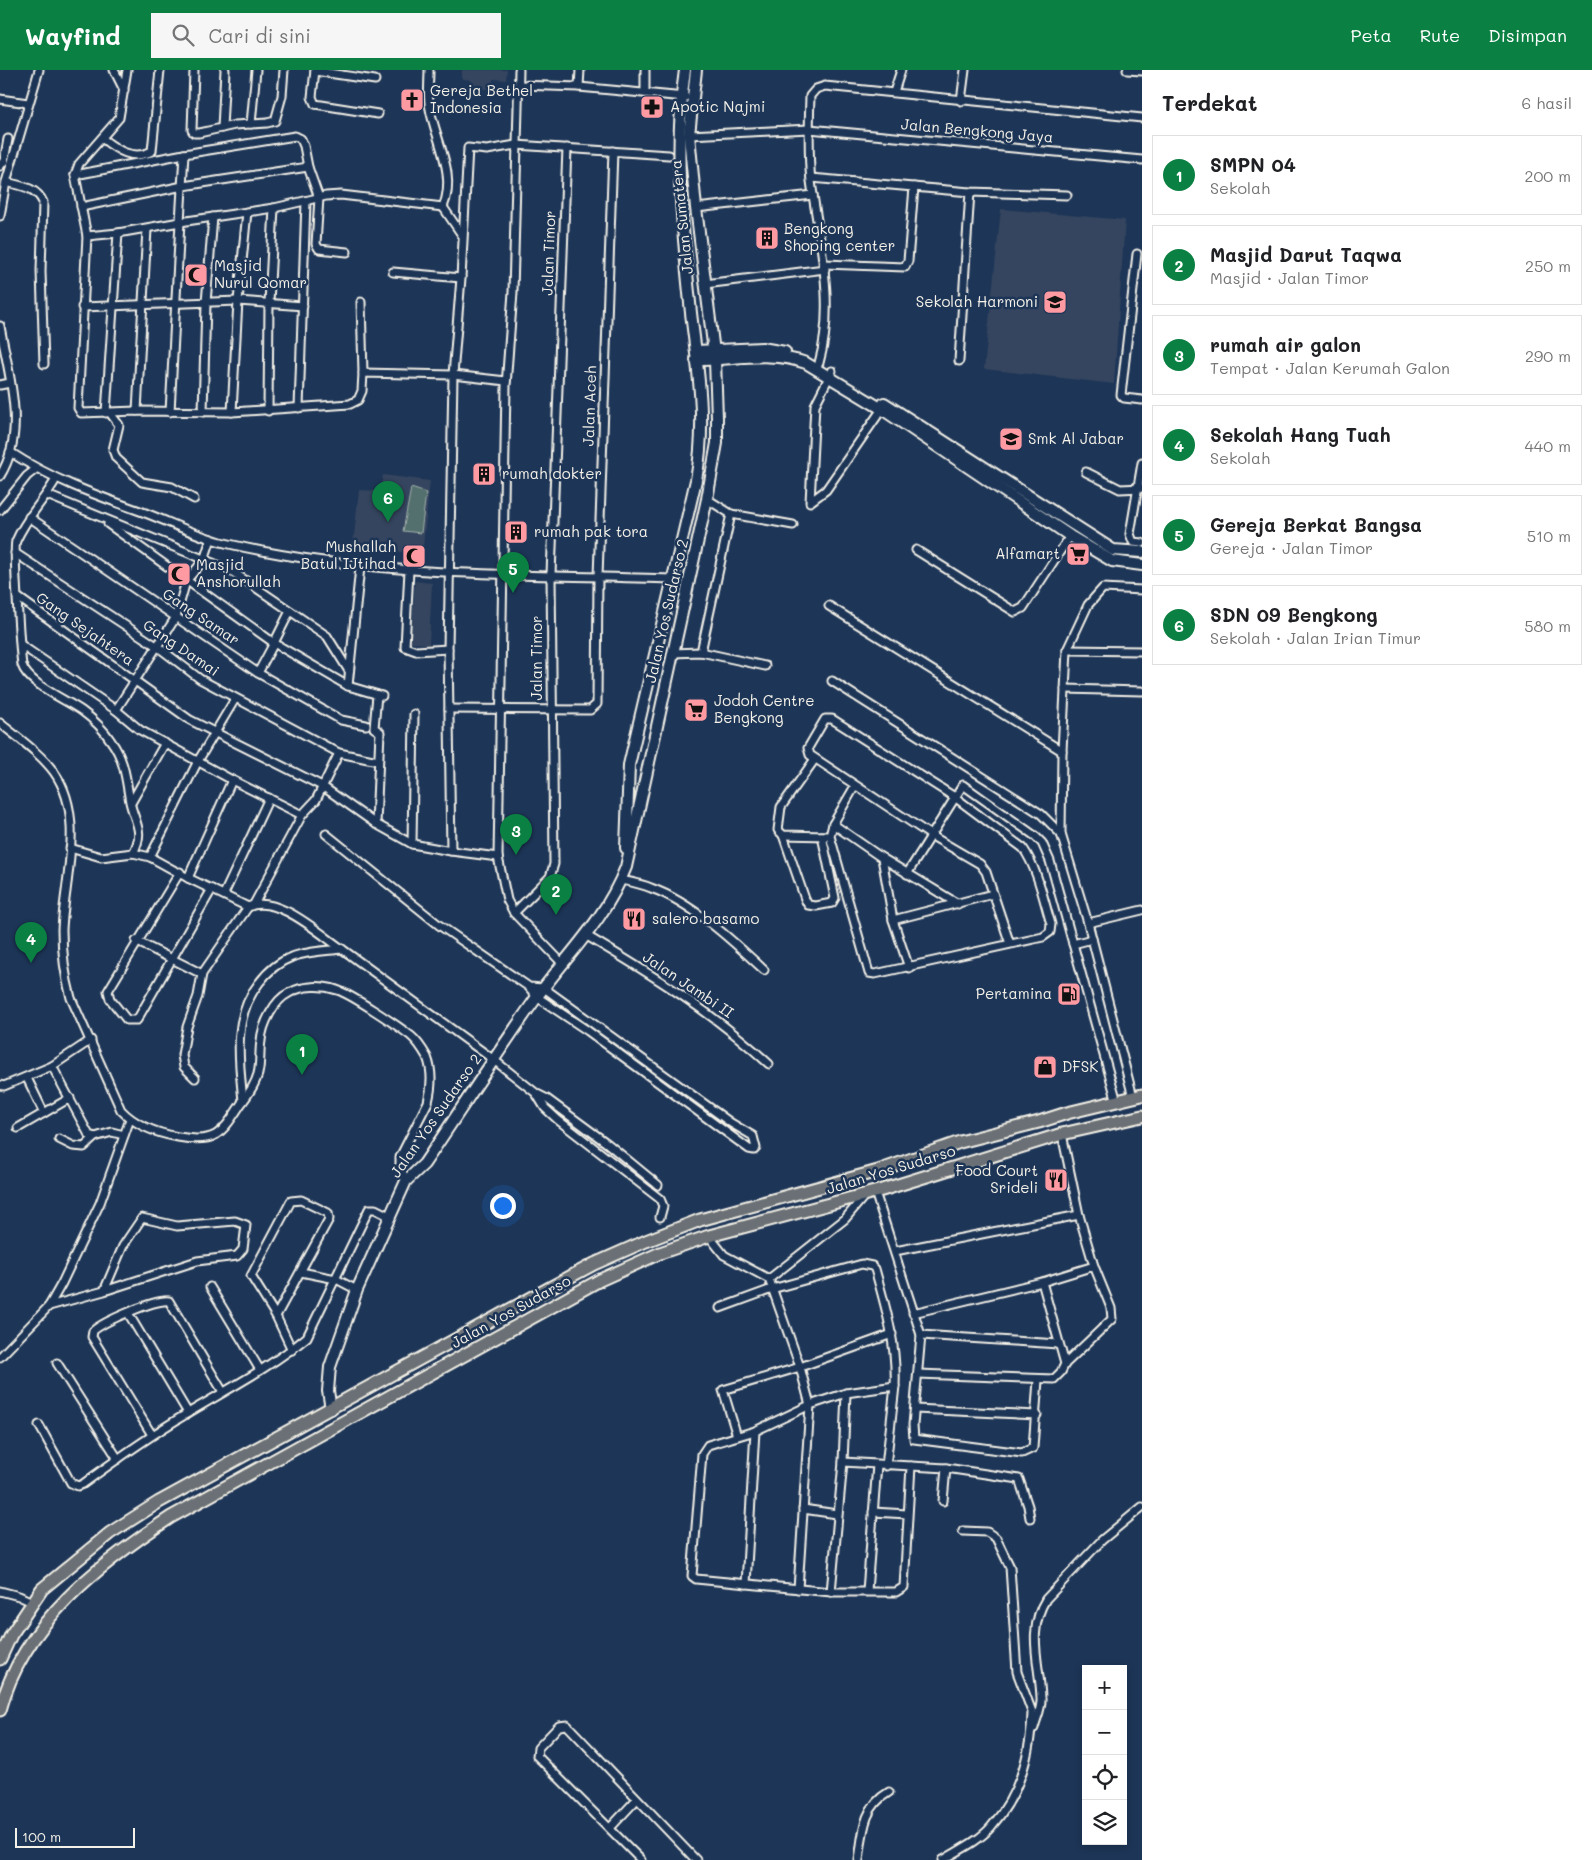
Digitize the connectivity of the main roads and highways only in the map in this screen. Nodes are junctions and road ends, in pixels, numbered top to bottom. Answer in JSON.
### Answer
{"nodes":[{"id":1,"x":685,"y":70,"type":"edge"},
{"id":2,"x":696,"y":70,"type":"edge"},
{"id":3,"x":696,"y":355,"type":"junction"},
{"id":4,"x":714,"y":355,"type":"junction"},
{"id":5,"x":830,"y":373,"type":"junction"},
{"id":6,"x":883,"y":406,"type":"junction"},
{"id":7,"x":1142,"y":552,"type":"edge"},
{"id":8,"x":1142,"y":565,"type":"edge"},
{"id":9,"x":658,"y":637,"type":"junction"},
{"id":10,"x":675,"y":640,"type":"junction"},
{"id":11,"x":626,"y":867,"type":"junction"},
{"id":12,"x":1138,"y":1096,"type":"edge"},
{"id":13,"x":1103,"y":1105,"type":"junction"},
{"id":14,"x":1142,"y":1116,"type":"edge"},
{"id":15,"x":1039,"y":1122,"type":"junction"},
{"id":16,"x":1108,"y":1124,"type":"junction"},
{"id":17,"x":1042,"y":1140,"type":"junction"},
{"id":18,"x":646,"y":1241,"type":"junction"},
{"id":19,"x":652,"y":1257,"type":"junction"},
{"id":20,"x":553,"y":1286,"type":"junction"},
{"id":21,"x":563,"y":1301,"type":"junction"},
{"id":22,"x":331,"y":1409,"type":"junction"},
{"id":23,"x":0,"y":1659,"type":"edge"},
{"id":24,"x":5,"y":1679,"type":"edge"},
{"id":25,"x":0,"y":1710,"type":"edge"}],
"edges":[{"from":1,"to":3,"type":"main road","name":"Jalan Sumatera"},
{"from":2,"to":4,"type":"main road","name":"Jalan Sumatera"},
{"from":3,"to":4,"type":"main road"},
{"from":3,"to":9,"type":"main road","name":"Jalan Yos Sudarso 2"},
{"from":4,"to":5,"type":"main road"},
{"from":4,"to":5,"type":"main road"},
{"from":4,"to":10,"type":"main road","name":"Jalan Yos Sudarso 2"},
{"from":5,"to":6,"type":"main road"},
{"from":6,"to":7,"type":"main road"},
{"from":6,"to":8,"type":"main road"},
{"from":9,"to":10,"type":"main road"},
{"from":9,"to":11,"type":"main road","name":"Jalan Yos Sudarso 2"},
{"from":10,"to":11,"type":"main road","name":"Jalan Yos Sudarso 2"},
{"from":11,"to":22,"type":"main road","name":"Jalan Yos Sudarso 2"},
{"from":12,"to":13,"type":"main road","name":"Jalan Yos Sudarso"},
{"from":13,"to":15,"type":"main road","name":"Jalan Yos Sudarso"},
{"from":13,"to":16,"type":"main road"},
{"from":14,"to":16,"type":"main road","name":"Jalan Yos Sudarso"},
{"from":15,"to":17,"type":"main road"},
{"from":15,"to":18,"type":"main road","name":"Jalan Yos Sudarso"},
{"from":16,"to":17,"type":"main road","name":"Jalan Yos Sudarso"},
{"from":17,"to":19,"type":"main road","name":"Jalan Yos Sudarso"},
{"from":18,"to":19,"type":"main road"},
{"from":18,"to":20,"type":"main road","name":"Jalan Yos Sudarso"},
{"from":19,"to":21,"type":"main road","name":"Jalan Yos Sudarso"},
{"from":20,"to":21,"type":"main road"},
{"from":20,"to":22,"type":"main road","name":"Jalan Yos Sudarso"},
{"from":21,"to":24,"type":"main road","name":"Jalan Yos Sudarso"},
{"from":22,"to":23,"type":"main road","name":"Jalan Yos Sudarso"},
{"from":24,"to":25,"type":"main road","name":"Jalan Yos Sudarso"}]}
